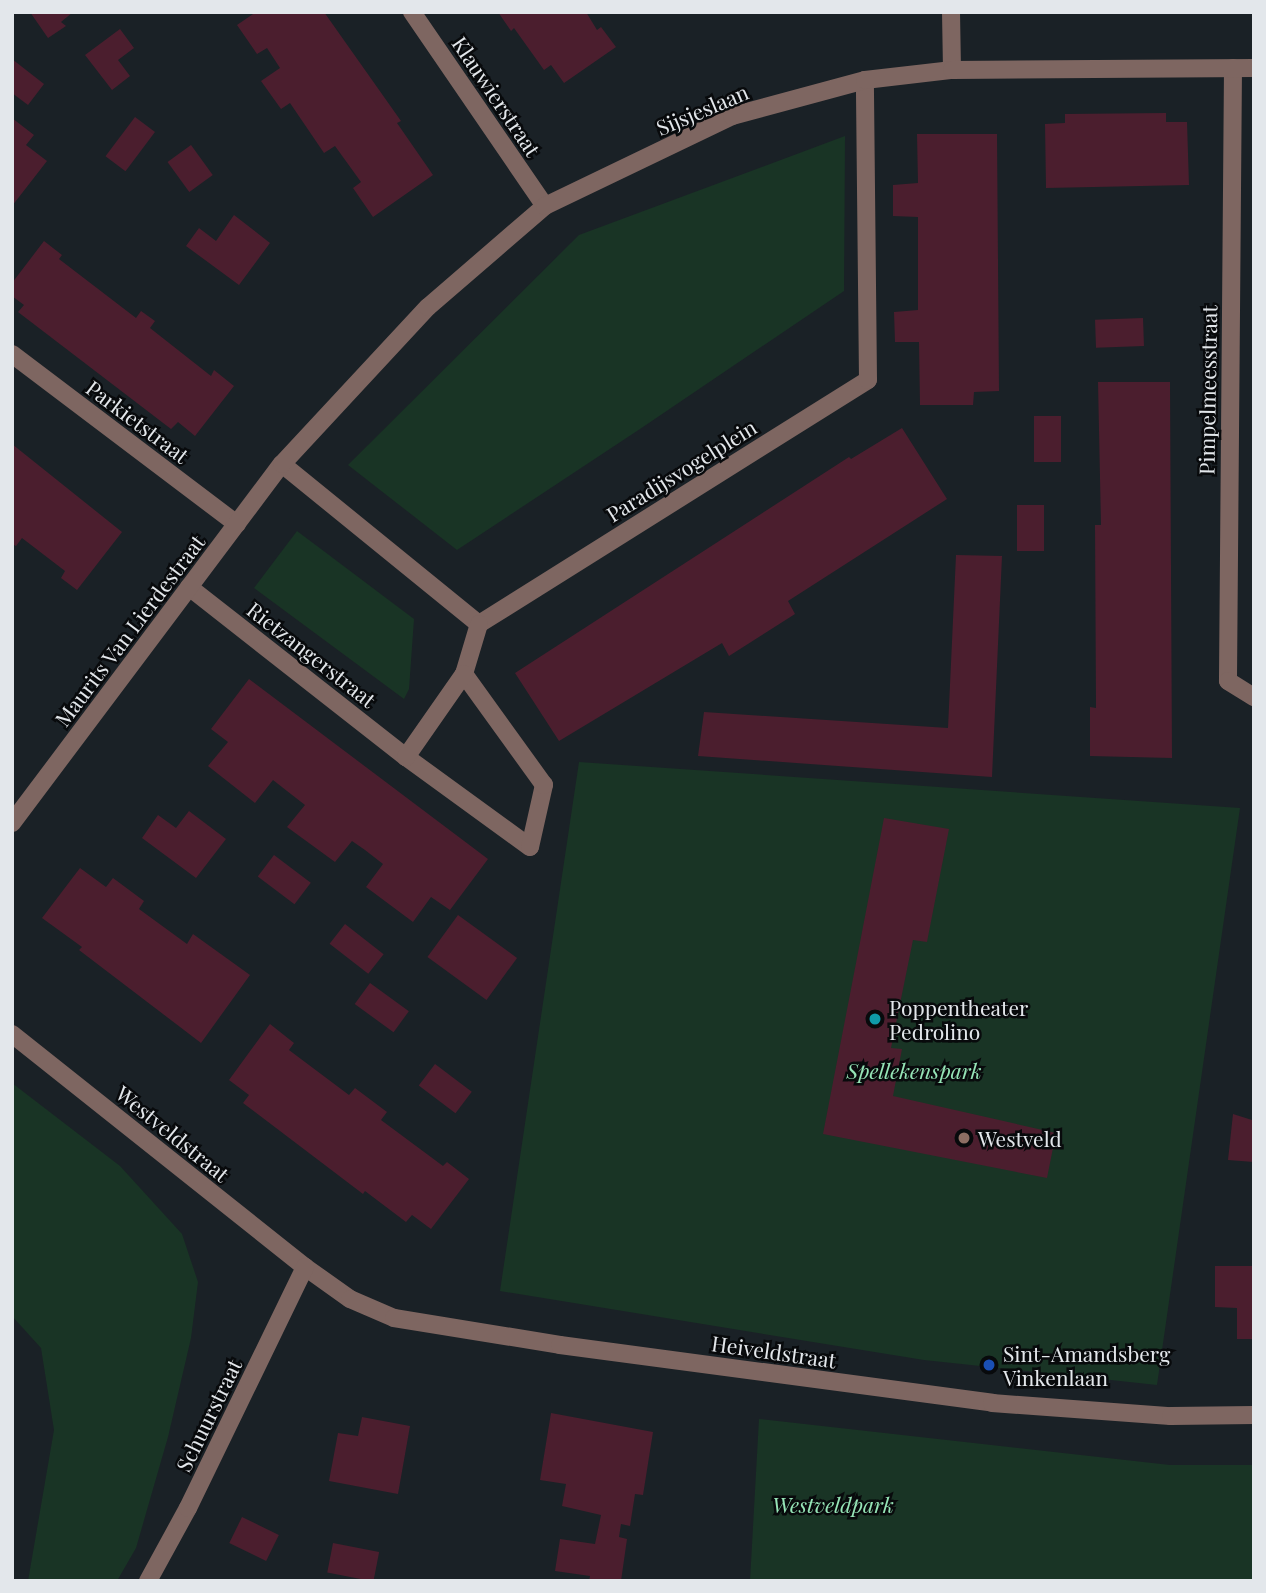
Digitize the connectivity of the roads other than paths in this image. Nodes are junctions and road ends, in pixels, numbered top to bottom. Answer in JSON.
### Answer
{"nodes":[{"id":1,"x":412,"y":12,"type":"edge"},
{"id":2,"x":951,"y":12,"type":"edge"},
{"id":3,"x":1233,"y":68,"type":"junction"},
{"id":4,"x":1254,"y":68,"type":"edge"},
{"id":5,"x":952,"y":70,"type":"junction"},
{"id":6,"x":865,"y":80,"type":"junction"},
{"id":7,"x":545,"y":206,"type":"junction"},
{"id":8,"x":12,"y":354,"type":"edge"},
{"id":9,"x":282,"y":464,"type":"junction"},
{"id":10,"x":237,"y":524,"type":"junction"},
{"id":11,"x":189,"y":587,"type":"junction"},
{"id":12,"x":479,"y":624,"type":"junction"},
{"id":13,"x":464,"y":674,"type":"junction"},
{"id":14,"x":1254,"y":697,"type":"edge"},
{"id":15,"x":406,"y":757,"type":"junction"},
{"id":16,"x":12,"y":823,"type":"edge"},
{"id":17,"x":12,"y":1034,"type":"edge"},
{"id":18,"x":304,"y":1268,"type":"junction"},
{"id":19,"x":1254,"y":1415,"type":"edge"},
{"id":20,"x":148,"y":1581,"type":"edge"}],
"edges":[{"from":1,"to":7,"type":"street","name":"Klauwierstraat"},
{"from":2,"to":5,"type":"street"},
{"from":3,"to":4,"type":"street","name":"Sijsjeslaan"},
{"from":3,"to":5,"type":"street","name":"Sijsjeslaan"},
{"from":3,"to":14,"type":"street","name":"Pimpelmeesstraat"},
{"from":5,"to":6,"type":"street","name":"Sijsjeslaan"},
{"from":6,"to":7,"type":"street","name":"Sijsjeslaan"},
{"from":6,"to":12,"type":"street","name":"Paradijsvogelplein"},
{"from":7,"to":9,"type":"street","name":"Sijsjeslaan"},
{"from":8,"to":10,"type":"street","name":"Parkietstraat"},
{"from":9,"to":10,"type":"street","name":"Maurits Van Lierdestraat"},
{"from":9,"to":12,"type":"street"},
{"from":10,"to":11,"type":"street","name":"Maurits Van Lierdestraat"},
{"from":11,"to":15,"type":"street","name":"Rietzangerstraat"},
{"from":11,"to":16,"type":"street","name":"Maurits Van Lierdestraat"},
{"from":12,"to":13,"type":"street"},
{"from":13,"to":15,"type":"street"},
{"from":13,"to":15,"type":"street","name":"Rietzangerstraat"},
{"from":17,"to":18,"type":"street","name":"Westveldstraat"},
{"from":18,"to":19,"type":"street","name":"Heiveldstraat"},
{"from":18,"to":20,"type":"street","name":"Schuurstraat"}]}
